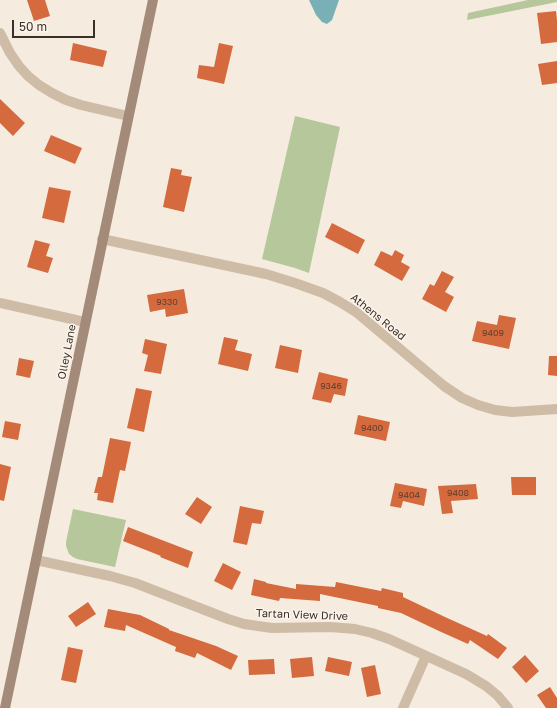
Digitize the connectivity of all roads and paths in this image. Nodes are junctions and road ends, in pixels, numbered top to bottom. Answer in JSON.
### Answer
{"nodes":[{"id":1,"x":153,"y":0,"type":"edge"},
{"id":2,"x":0,"y":33,"type":"edge"},
{"id":3,"x":128,"y":116,"type":"junction"},
{"id":4,"x":102,"y":239,"type":"junction"},
{"id":5,"x":0,"y":303,"type":"edge"},
{"id":6,"x":85,"y":322,"type":"junction"},
{"id":7,"x":557,"y":409,"type":"edge"},
{"id":8,"x":36,"y":560,"type":"junction"},
{"id":9,"x":426,"y":656,"type":"junction"},
{"id":10,"x":5,"y":708,"type":"edge"},
{"id":11,"x":403,"y":708,"type":"edge"},
{"id":12,"x":508,"y":708,"type":"edge"}],
"edges":[{"from":1,"to":3,"type":"main road","name":"Olley Lane"},
{"from":2,"to":3,"type":"street"},
{"from":3,"to":4,"type":"main road","name":"Olley Lane"},
{"from":4,"to":6,"type":"main road","name":"Olley Lane"},
{"from":4,"to":7,"type":"street","name":"Athens Road"},
{"from":5,"to":6,"type":"street"},
{"from":6,"to":8,"type":"main road","name":"Olley Lane"},
{"from":8,"to":9,"type":"street","name":"Tartan View Drive"},
{"from":8,"to":10,"type":"main road","name":"Olley Lane"},
{"from":9,"to":11,"type":"street"},
{"from":9,"to":12,"type":"street","name":"Tartan View Drive"}]}
